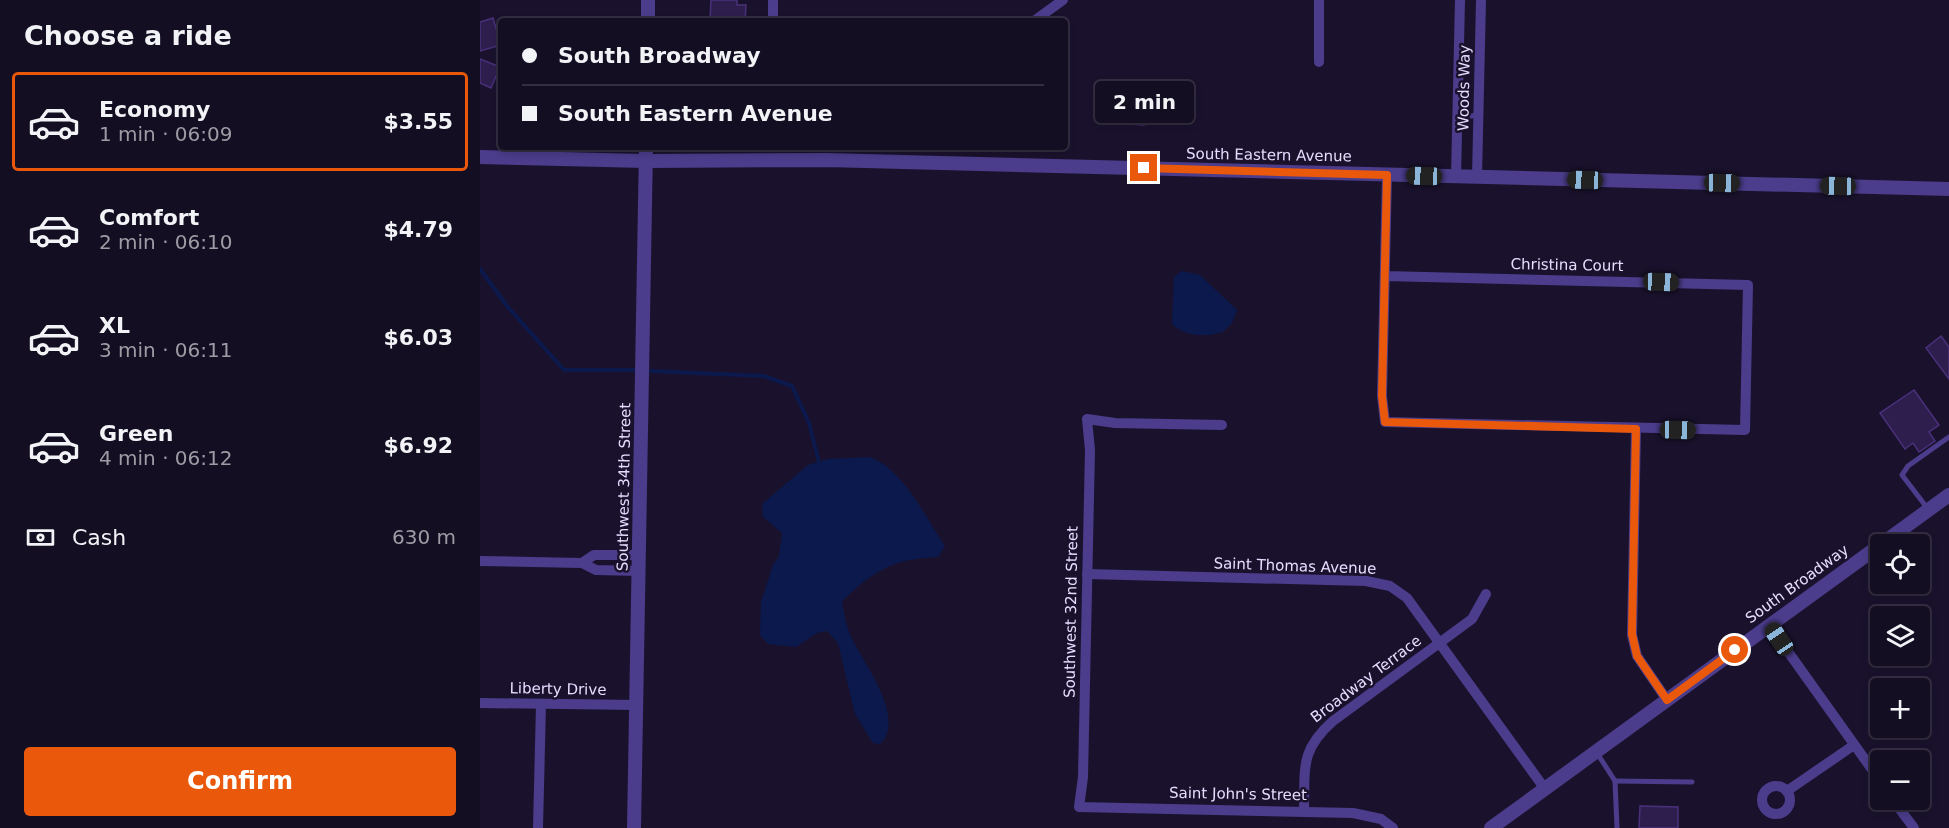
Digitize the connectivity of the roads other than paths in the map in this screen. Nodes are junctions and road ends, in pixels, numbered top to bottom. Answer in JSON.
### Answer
{"nodes":[{"id":1,"x":648,"y":0,"type":"edge"},
{"id":2,"x":773,"y":0,"type":"edge"},
{"id":3,"x":1064,"y":0,"type":"edge"},
{"id":4,"x":1319,"y":0,"type":"edge"},
{"id":5,"x":1460,"y":0,"type":"edge"},
{"id":6,"x":1481,"y":0,"type":"edge"},
{"id":7,"x":648,"y":18,"type":"edge"},
{"id":8,"x":773,"y":18,"type":"edge"},
{"id":9,"x":1038,"y":18,"type":"edge"},
{"id":10,"x":1319,"y":62,"type":"dead end"},
{"id":11,"x":1478,"y":115,"type":"junction"},
{"id":12,"x":1457,"y":118,"type":"junction"},
{"id":13,"x":646,"y":154,"type":"edge"},
{"id":14,"x":480,"y":157,"type":"edge"},
{"id":15,"x":1387,"y":175,"type":"junction"},
{"id":16,"x":1456,"y":177,"type":"junction"},
{"id":17,"x":1477,"y":177,"type":"junction"},
{"id":18,"x":1949,"y":189,"type":"edge"},
{"id":19,"x":1385,"y":276,"type":"junction"},
{"id":20,"x":1222,"y":424,"type":"dead end"},
{"id":21,"x":1636,"y":429,"type":"junction"},
{"id":22,"x":1949,"y":437,"type":"edge"},
{"id":23,"x":1949,"y":495,"type":"edge"},
{"id":24,"x":1928,"y":510,"type":"junction"},
{"id":25,"x":639,"y":555,"type":"junction"},
{"id":26,"x":480,"y":561,"type":"edge"},
{"id":27,"x":582,"y":562,"type":"junction"},
{"id":28,"x":639,"y":571,"type":"junction"},
{"id":29,"x":1087,"y":574,"type":"junction"},
{"id":30,"x":1486,"y":594,"type":"dead end"},
{"id":31,"x":1769,"y":625,"type":"junction"},
{"id":32,"x":1439,"y":644,"type":"junction"},
{"id":33,"x":1667,"y":700,"type":"junction"},
{"id":34,"x":480,"y":703,"type":"edge"},
{"id":35,"x":541,"y":704,"type":"junction"},
{"id":36,"x":636,"y":705,"type":"junction"},
{"id":37,"x":1854,"y":745,"type":"junction"},
{"id":38,"x":1596,"y":751,"type":"junction"},
{"id":39,"x":1870,"y":767,"type":"edge"},
{"id":40,"x":1616,"y":781,"type":"junction"},
{"id":41,"x":1692,"y":782,"type":"dead end"},
{"id":42,"x":1545,"y":789,"type":"junction"},
{"id":43,"x":1786,"y":791,"type":"dead end"},
{"id":44,"x":1079,"y":807,"type":"joint"},
{"id":45,"x":1304,"y":810,"type":"junction"},
{"id":46,"x":1900,"y":810,"type":"edge"},
{"id":47,"x":538,"y":828,"type":"edge"},
{"id":48,"x":634,"y":828,"type":"edge"},
{"id":49,"x":1393,"y":828,"type":"edge"},
{"id":50,"x":1491,"y":828,"type":"edge"},
{"id":51,"x":1617,"y":828,"type":"edge"},
{"id":52,"x":1914,"y":828,"type":"edge"}],
"edges":[{"from":1,"to":7,"type":"street"},
{"from":2,"to":8,"type":"street"},
{"from":3,"to":9,"type":"street"},
{"from":4,"to":10,"type":"street"},
{"from":5,"to":12,"type":"street","name":"Woods Way"},
{"from":6,"to":11,"type":"street","name":"Woods Way"},
{"from":11,"to":12,"type":"lane"},
{"from":11,"to":17,"type":"street","name":"Woods Way"},
{"from":12,"to":16,"type":"street","name":"Woods Way"},
{"from":13,"to":14,"type":"street","name":"South Eastern Avenue"},
{"from":13,"to":15,"type":"street","name":"South Eastern Avenue"},
{"from":13,"to":25,"type":"street","name":"Southwest 34th Street"},
{"from":15,"to":16,"type":"street","name":"South Eastern Avenue"},
{"from":15,"to":19,"type":"street"},
{"from":16,"to":17,"type":"street","name":"South Eastern Avenue"},
{"from":17,"to":18,"type":"street","name":"South Eastern Avenue"},
{"from":19,"to":21,"type":"street"},
{"from":19,"to":21,"type":"street","name":"Christina Court"},
{"from":20,"to":29,"type":"street","name":"Southwest 32nd Street"},
{"from":21,"to":33,"type":"street"},
{"from":22,"to":24,"type":"lane"},
{"from":23,"to":24,"type":"street","name":"South Broadway"},
{"from":24,"to":31,"type":"street","name":"South Broadway"},
{"from":25,"to":27,"type":"street"},
{"from":25,"to":28,"type":"street","name":"Southwest 34th Street"},
{"from":26,"to":27,"type":"street"},
{"from":27,"to":28,"type":"street"},
{"from":28,"to":36,"type":"street","name":"Southwest 34th Street"},
{"from":29,"to":32,"type":"street","name":"Saint Thomas Avenue"},
{"from":29,"to":44,"type":"street","name":"Southwest 32nd Street"},
{"from":30,"to":32,"type":"street","name":"Broadway Terrace"},
{"from":31,"to":33,"type":"street","name":"South Broadway"},
{"from":31,"to":37,"type":"street"},
{"from":32,"to":42,"type":"street","name":"Saint Thomas Avenue"},
{"from":32,"to":45,"type":"street","name":"Broadway Terrace"},
{"from":33,"to":38,"type":"street","name":"South Broadway"},
{"from":34,"to":35,"type":"street","name":"Liberty Drive"},
{"from":35,"to":36,"type":"street","name":"Liberty Drive"},
{"from":35,"to":47,"type":"street"},
{"from":36,"to":48,"type":"street","name":"Southwest 34th Street"},
{"from":37,"to":39,"type":"street"},
{"from":37,"to":43,"type":"street"},
{"from":38,"to":40,"type":"lane"},
{"from":38,"to":42,"type":"street","name":"South Broadway"},
{"from":40,"to":41,"type":"lane"},
{"from":40,"to":51,"type":"lane"},
{"from":42,"to":50,"type":"street","name":"South Broadway"},
{"from":44,"to":45,"type":"street","name":"Saint John's Street"},
{"from":45,"to":49,"type":"street","name":"Saint John's Street"},
{"from":46,"to":52,"type":"street"}]}
